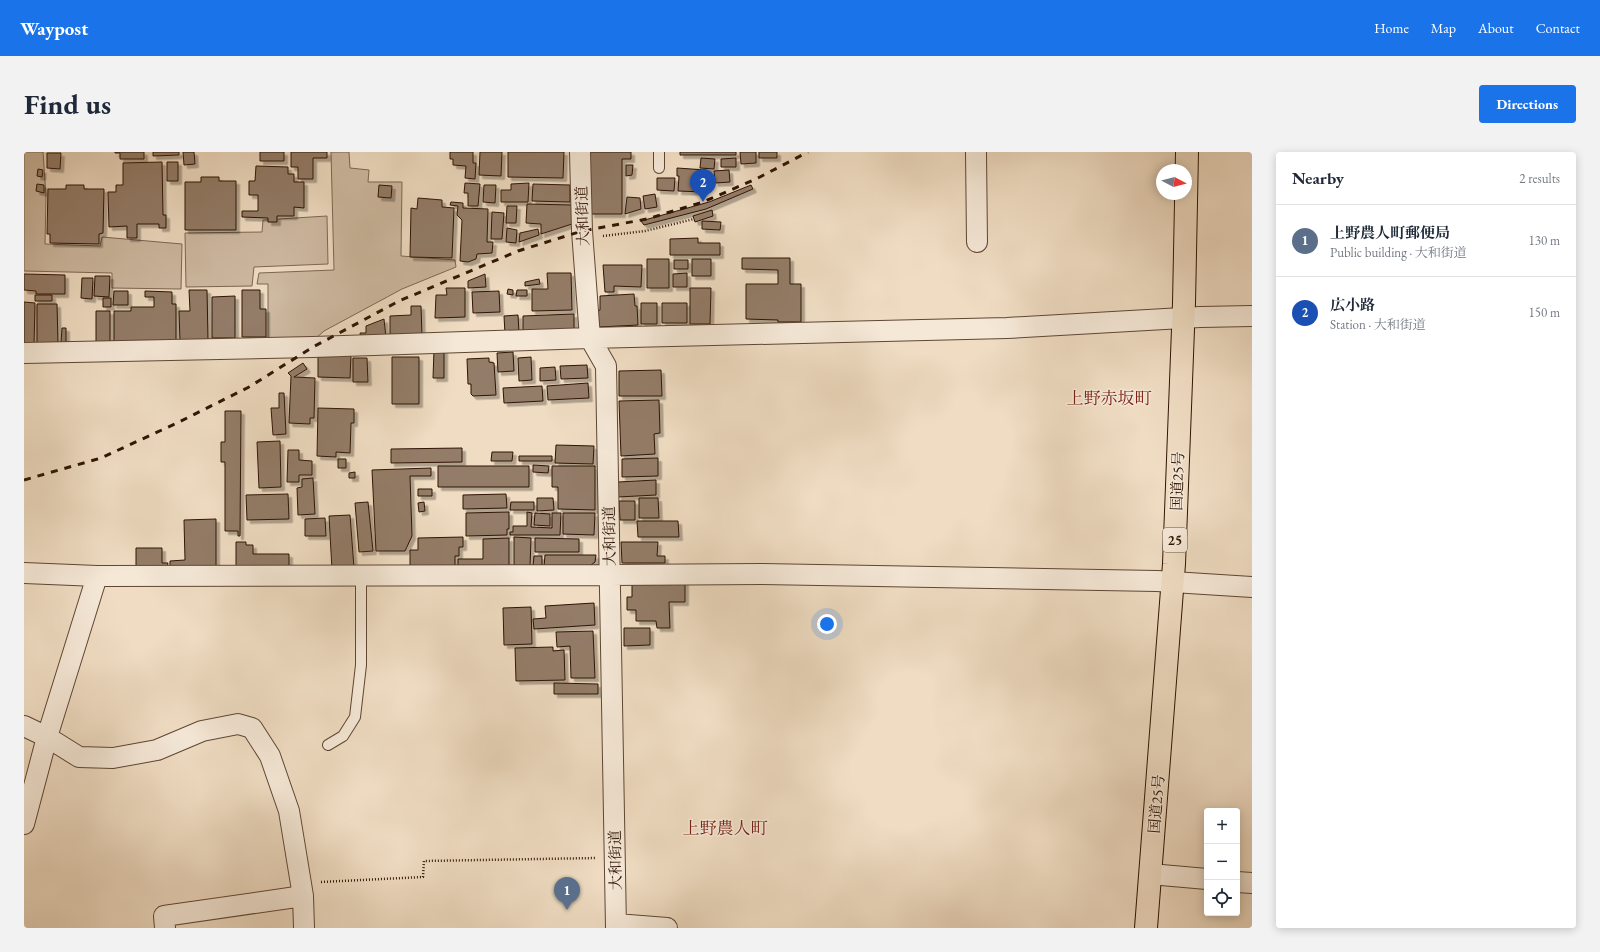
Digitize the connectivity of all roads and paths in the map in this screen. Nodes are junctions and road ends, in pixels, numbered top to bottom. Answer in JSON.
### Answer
{"nodes":[{"id":1,"x":580,"y":152,"type":"edge"},
{"id":2,"x":659,"y":152,"type":"edge"},
{"id":3,"x":976,"y":152,"type":"edge"},
{"id":4,"x":1187,"y":152,"type":"edge"},
{"id":5,"x":659,"y":168,"type":"dead end"},
{"id":6,"x":694,"y":218,"type":"dead end"},
{"id":7,"x":582,"y":238,"type":"junction"},
{"id":8,"x":977,"y":242,"type":"dead end"},
{"id":9,"x":1252,"y":316,"type":"edge"},
{"id":10,"x":1183,"y":318,"type":"junction"},
{"id":11,"x":590,"y":338,"type":"junction"},
{"id":12,"x":24,"y":353,"type":"edge"},
{"id":13,"x":24,"y":574,"type":"edge"},
{"id":14,"x":609,"y":575,"type":"junction"},
{"id":15,"x":97,"y":576,"type":"junction"},
{"id":16,"x":361,"y":576,"type":"junction"},
{"id":17,"x":1173,"y":582,"type":"junction"},
{"id":18,"x":1252,"y":587,"type":"edge"},
{"id":19,"x":24,"y":726,"type":"edge"},
{"id":20,"x":47,"y":737,"type":"junction"},
{"id":21,"x":328,"y":745,"type":"dead end"},
{"id":22,"x":24,"y":824,"type":"edge"},
{"id":23,"x":614,"y":857,"type":"junction"},
{"id":24,"x":1150,"y":874,"type":"junction"},
{"id":25,"x":1204,"y":879,"type":"edge"},
{"id":26,"x":1240,"y":882,"type":"edge"},
{"id":27,"x":1252,"y":884,"type":"edge"},
{"id":28,"x":302,"y":889,"type":"junction"},
{"id":29,"x":616,"y":926,"type":"edge"},
{"id":30,"x":166,"y":928,"type":"edge"},
{"id":31,"x":304,"y":928,"type":"edge"},
{"id":32,"x":667,"y":928,"type":"edge"},
{"id":33,"x":1146,"y":928,"type":"edge"}],
"edges":[{"from":1,"to":7,"type":"street","name":"大和街道"},
{"from":2,"to":5,"type":"lane"},
{"from":3,"to":8,"type":"street"},
{"from":4,"to":10,"type":"highway","name":"国道25号","number":"25"},
{"from":6,"to":7,"type":"path"},
{"from":7,"to":11,"type":"street","name":"大和街道"},
{"from":9,"to":10,"type":"street"},
{"from":10,"to":11,"type":"street"},
{"from":10,"to":17,"type":"highway","name":"国道25号","number":"25"},
{"from":11,"to":12,"type":"street"},
{"from":11,"to":14,"type":"street","name":"大和街道"},
{"from":13,"to":15,"type":"street"},
{"from":14,"to":16,"type":"street"},
{"from":14,"to":17,"type":"street"},
{"from":14,"to":23,"type":"street","name":"大和街道"},
{"from":15,"to":16,"type":"street"},
{"from":15,"to":20,"type":"street"},
{"from":16,"to":21,"type":"lane"},
{"from":17,"to":18,"type":"street"},
{"from":17,"to":24,"type":"highway","name":"国道25号","number":"25"},
{"from":19,"to":20,"type":"street"},
{"from":20,"to":22,"type":"street"},
{"from":20,"to":28,"type":"street"},
{"from":23,"to":28,"type":"path"},
{"from":23,"to":29,"type":"street","name":"大和街道"},
{"from":24,"to":25,"type":"street"},
{"from":24,"to":33,"type":"highway","name":"国道25号","number":"25"},
{"from":26,"to":27,"type":"street"},
{"from":28,"to":30,"type":"street"},
{"from":28,"to":31,"type":"street"},
{"from":29,"to":32,"type":"street"}]}
